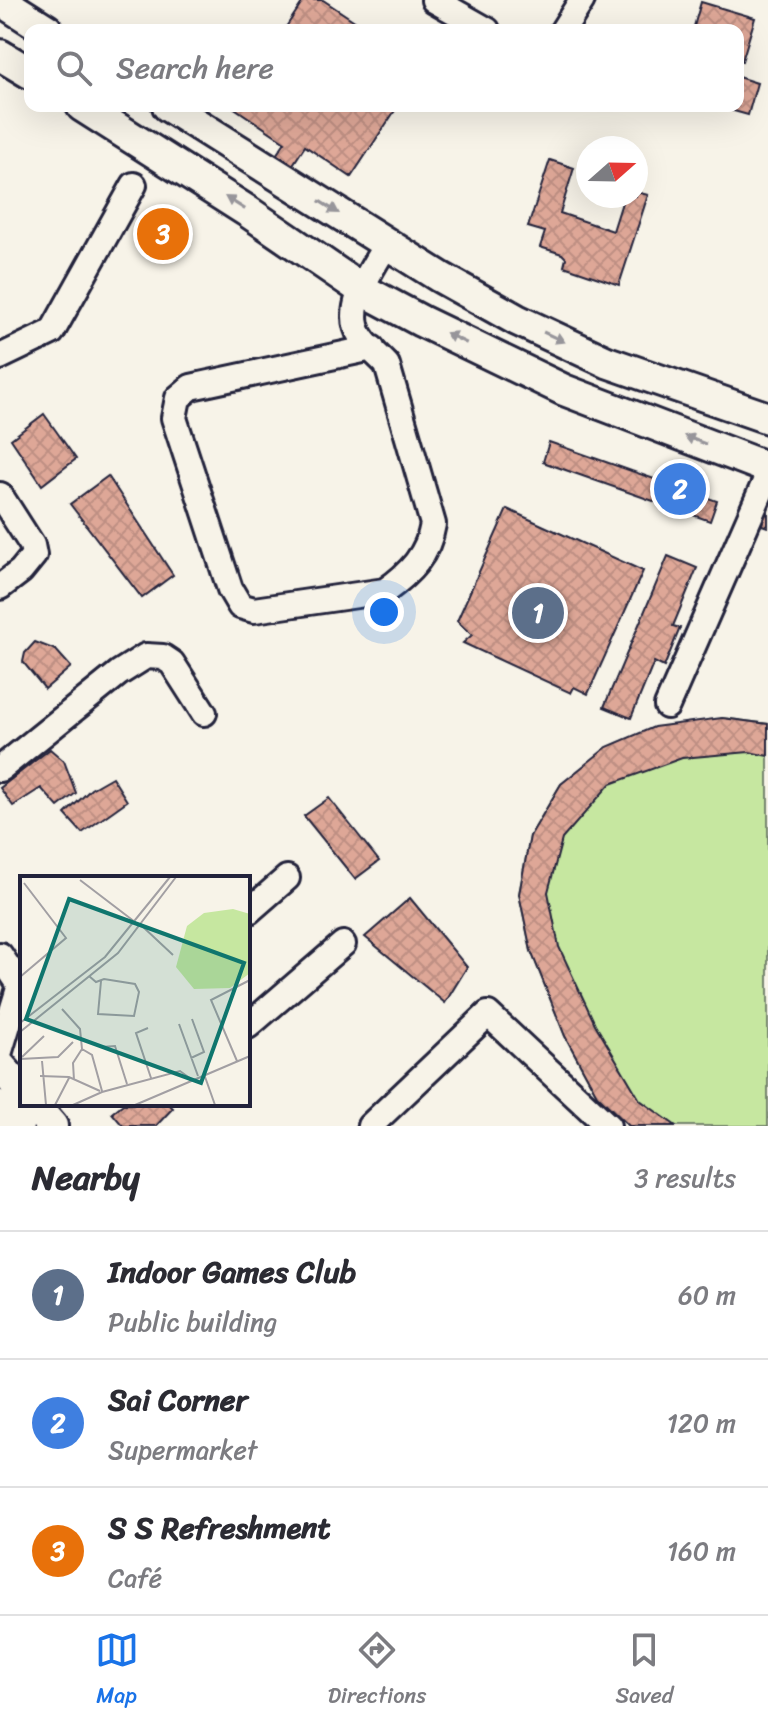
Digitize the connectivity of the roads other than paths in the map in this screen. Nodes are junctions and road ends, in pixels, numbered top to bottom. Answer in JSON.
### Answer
{"nodes":[{"id":1,"x":0,"y":0,"type":"edge"},
{"id":2,"x":434,"y":0,"type":"edge"},
{"id":3,"x":582,"y":0,"type":"edge"},
{"id":4,"x":38,"y":24,"type":"edge"},
{"id":5,"x":476,"y":24,"type":"edge"},
{"id":6,"x":567,"y":24,"type":"edge"},
{"id":7,"x":0,"y":55,"type":"edge"},
{"id":8,"x":24,"y":69,"type":"edge"},
{"id":9,"x":91,"y":112,"type":"edge"},
{"id":10,"x":178,"y":112,"type":"edge"},
{"id":11,"x":134,"y":185,"type":"dead end"},
{"id":12,"x":387,"y":243,"type":"junction"},
{"id":13,"x":361,"y":289,"type":"junction"},
{"id":14,"x":372,"y":348,"type":"junction"},
{"id":15,"x":0,"y":357,"type":"edge"},
{"id":16,"x":768,"y":418,"type":"edge"},
{"id":17,"x":768,"y":468,"type":"edge"},
{"id":18,"x":768,"y":475,"type":"edge"},
{"id":19,"x":0,"y":495,"type":"edge"},
{"id":20,"x":0,"y":587,"type":"edge"},
{"id":21,"x":667,"y":706,"type":"dead end"},
{"id":22,"x":204,"y":713,"type":"dead end"},
{"id":23,"x":0,"y":769,"type":"edge"},
{"id":24,"x":287,"y":878,"type":"dead end"},
{"id":25,"x":250,"y":910,"type":"edge"},
{"id":26,"x":343,"y":944,"type":"dead end"},
{"id":27,"x":0,"y":955,"type":"edge"},
{"id":28,"x":250,"y":1024,"type":"edge"},
{"id":29,"x":0,"y":1051,"type":"edge"},
{"id":30,"x":0,"y":1066,"type":"edge"},
{"id":31,"x":20,"y":1089,"type":"edge"},
{"id":32,"x":0,"y":1106,"type":"edge"},
{"id":33,"x":35,"y":1106,"type":"edge"},
{"id":34,"x":18,"y":1126,"type":"edge"},
{"id":35,"x":52,"y":1126,"type":"edge"},
{"id":36,"x":370,"y":1126,"type":"edge"},
{"id":37,"x":608,"y":1126,"type":"edge"}],
"edges":[{"from":1,"to":4,"type":"main road"},
{"from":2,"to":5,"type":"street"},
{"from":3,"to":6,"type":"street"},
{"from":7,"to":8,"type":"main road"},
{"from":13,"to":9,"type":"main road","one_way":true},
{"from":10,"to":12,"type":"main road","one_way":true},
{"from":11,"to":15,"type":"street"},
{"from":12,"to":13,"type":"street"},
{"from":12,"to":16,"type":"main road","one_way":true},
{"from":13,"to":14,"type":"street"},
{"from":17,"to":13,"type":"main road","one_way":true},
{"from":14,"to":14,"type":"street"},
{"from":18,"to":21,"type":"street"},
{"from":19,"to":20,"type":"street"},
{"from":22,"to":23,"type":"street"},
{"from":24,"to":25,"type":"street"},
{"from":26,"to":28,"type":"street"},
{"from":27,"to":29,"type":"street"},
{"from":30,"to":31,"type":"main road"},
{"from":32,"to":34,"type":"main road"},
{"from":33,"to":35,"type":"main road"},
{"from":36,"to":37,"type":"street"}]}
